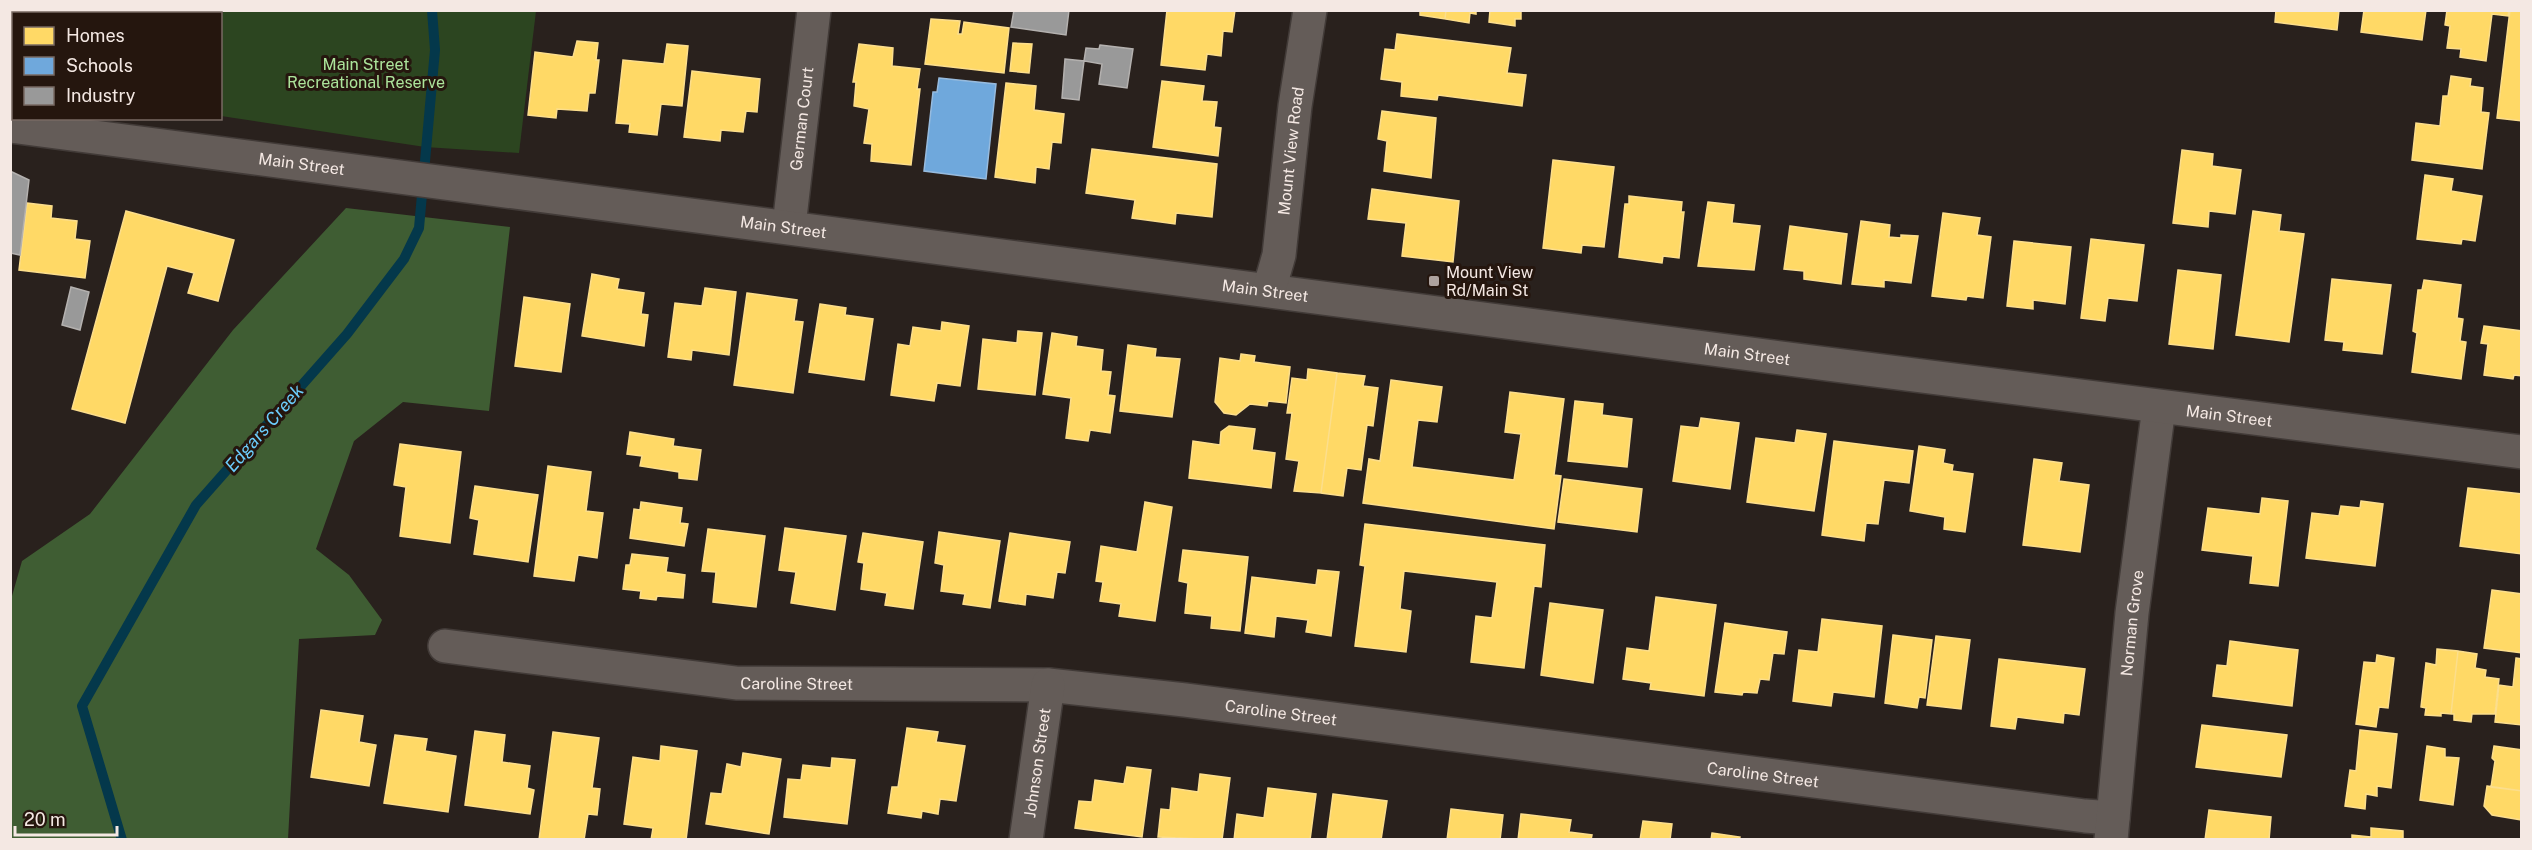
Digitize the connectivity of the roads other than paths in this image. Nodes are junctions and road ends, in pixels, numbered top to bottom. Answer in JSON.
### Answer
{"nodes":[{"id":1,"x":814,"y":10,"type":"edge"},
{"id":2,"x":1310,"y":10,"type":"edge"},
{"id":3,"x":10,"y":126,"type":"edge"},
{"id":4,"x":789,"y":226,"type":"junction"},
{"id":5,"x":1269,"y":290,"type":"junction"},
{"id":6,"x":2159,"y":408,"type":"junction"},
{"id":7,"x":2522,"y":452,"type":"edge"},
{"id":8,"x":445,"y":646,"type":"dead end"},
{"id":9,"x":1048,"y":685,"type":"junction"},
{"id":10,"x":2112,"y":829,"type":"edge"},
{"id":11,"x":1026,"y":840,"type":"edge"}],
"edges":[{"from":1,"to":4,"type":"street","name":"German Court"},
{"from":2,"to":5,"type":"street","name":"Mount View Road"},
{"from":3,"to":4,"type":"street","name":"Main Street"},
{"from":4,"to":5,"type":"street","name":"Main Street"},
{"from":5,"to":6,"type":"street","name":"Main Street"},
{"from":6,"to":7,"type":"street","name":"Main Street"},
{"from":6,"to":10,"type":"street","name":"Norman Grove"},
{"from":8,"to":9,"type":"street","name":"Caroline Street"},
{"from":9,"to":10,"type":"street","name":"Caroline Street"},
{"from":9,"to":11,"type":"street","name":"Johnson Street"}]}
